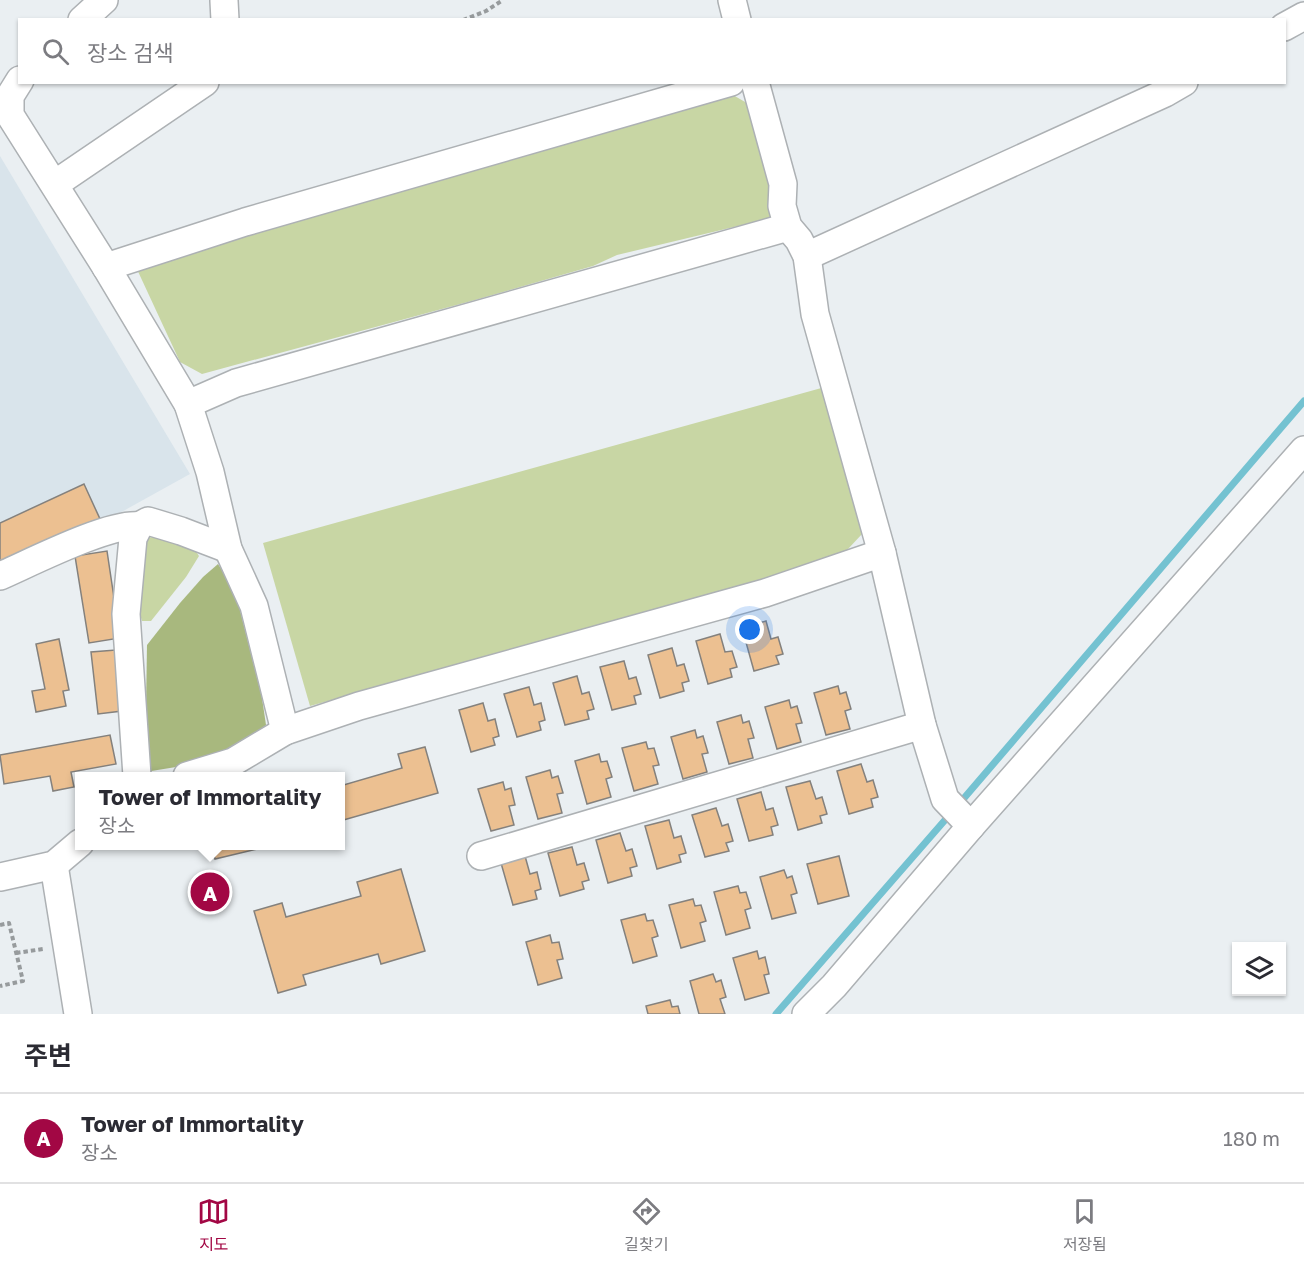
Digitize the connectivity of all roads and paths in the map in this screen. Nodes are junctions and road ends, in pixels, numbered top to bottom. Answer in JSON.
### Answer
{"nodes":[{"id":1,"x":104,"y":0,"type":"edge"},
{"id":2,"x":503,"y":0,"type":"edge"},
{"id":3,"x":732,"y":0,"type":"edge"},
{"id":4,"x":1304,"y":16,"type":"edge"},
{"id":5,"x":84,"y":18,"type":"edge"},
{"id":6,"x":468,"y":18,"type":"edge"},
{"id":7,"x":736,"y":18,"type":"edge"},
{"id":8,"x":1286,"y":26,"type":"edge"},
{"id":9,"x":18,"y":83,"type":"edge"},
{"id":10,"x":202,"y":84,"type":"edge"},
{"id":11,"x":724,"y":84,"type":"edge"},
{"id":12,"x":756,"y":84,"type":"edge"},
{"id":13,"x":1181,"y":84,"type":"edge"},
{"id":14,"x":55,"y":184,"type":"junction"},
{"id":15,"x":788,"y":227,"type":"junction"},
{"id":16,"x":807,"y":256,"type":"junction"},
{"id":17,"x":106,"y":267,"type":"junction"},
{"id":18,"x":188,"y":404,"type":"junction"},
{"id":19,"x":1304,"y":450,"type":"edge"},
{"id":20,"x":139,"y":526,"type":"junction"},
{"id":21,"x":228,"y":549,"type":"junction"},
{"id":22,"x":882,"y":553,"type":"junction"},
{"id":23,"x":0,"y":576,"type":"edge"},
{"id":24,"x":922,"y":725,"type":"junction"},
{"id":25,"x":285,"y":730,"type":"junction"},
{"id":26,"x":137,"y":772,"type":"edge"},
{"id":27,"x":202,"y":772,"type":"edge"},
{"id":28,"x":968,"y":823,"type":"junction"},
{"id":29,"x":75,"y":847,"type":"edge"},
{"id":30,"x":481,"y":856,"type":"dead end"},
{"id":31,"x":54,"y":865,"type":"junction"},
{"id":32,"x":0,"y":877,"type":"edge"},
{"id":33,"x":0,"y":925,"type":"edge"},
{"id":34,"x":0,"y":986,"type":"edge"},
{"id":35,"x":78,"y":1014,"type":"edge"},
{"id":36,"x":806,"y":1014,"type":"edge"}],
"edges":[{"from":1,"to":5,"type":"street"},
{"from":2,"to":6,"type":"path"},
{"from":3,"to":7,"type":"street"},
{"from":4,"to":8,"type":"street"},
{"from":9,"to":14,"type":"street"},
{"from":10,"to":14,"type":"street"},
{"from":11,"to":17,"type":"street"},
{"from":12,"to":15,"type":"street"},
{"from":13,"to":16,"type":"street"},
{"from":14,"to":17,"type":"street"},
{"from":15,"to":16,"type":"street"},
{"from":15,"to":18,"type":"street"},
{"from":16,"to":22,"type":"street"},
{"from":17,"to":18,"type":"street"},
{"from":18,"to":21,"type":"street"},
{"from":19,"to":28,"type":"street"},
{"from":20,"to":21,"type":"street"},
{"from":20,"to":23,"type":"street"},
{"from":20,"to":26,"type":"street"},
{"from":21,"to":25,"type":"street"},
{"from":22,"to":24,"type":"street"},
{"from":22,"to":25,"type":"street"},
{"from":24,"to":28,"type":"street"},
{"from":24,"to":30,"type":"street"},
{"from":25,"to":27,"type":"street"},
{"from":28,"to":36,"type":"street"},
{"from":29,"to":31,"type":"street"},
{"from":31,"to":32,"type":"street"},
{"from":31,"to":35,"type":"street"},
{"from":33,"to":34,"type":"path"}]}
